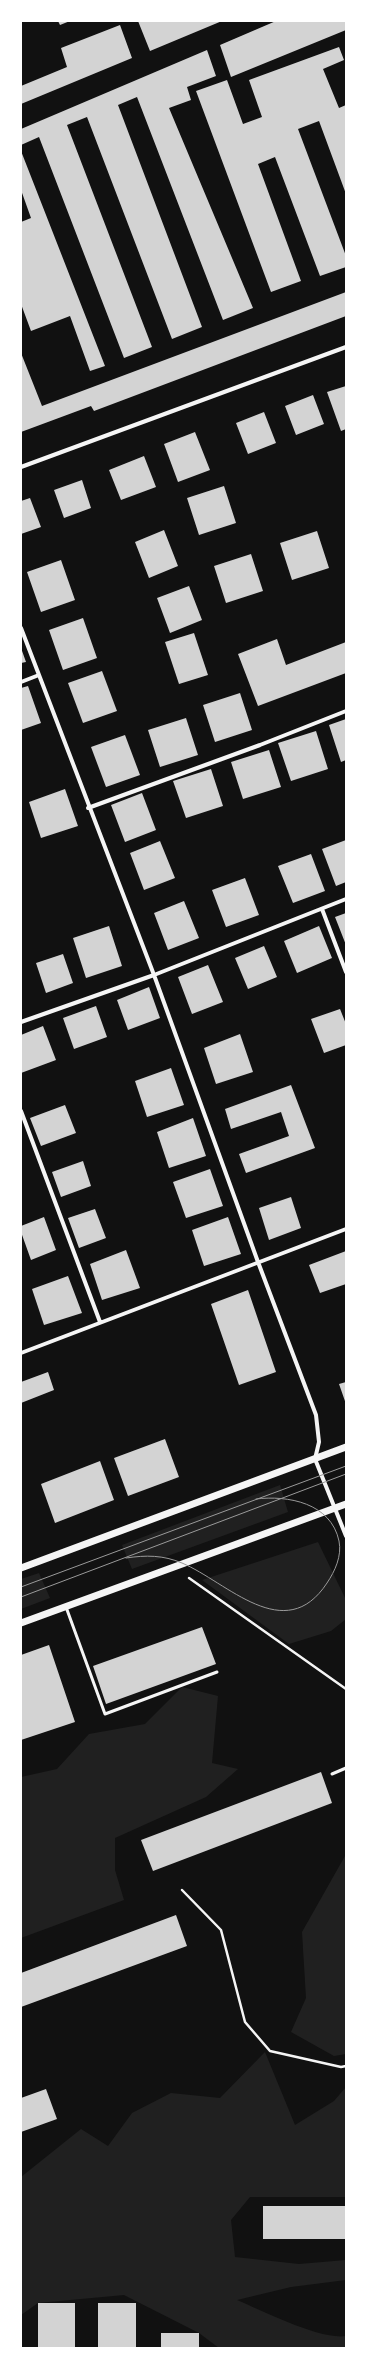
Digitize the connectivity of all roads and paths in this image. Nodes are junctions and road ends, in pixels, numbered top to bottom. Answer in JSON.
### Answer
{"nodes":[{"id":1,"x":346,"y":347,"type":"edge"},
{"id":2,"x":21,"y":467,"type":"edge"},
{"id":3,"x":21,"y":628,"type":"edge"},
{"id":4,"x":39,"y":675,"type":"junction"},
{"id":5,"x":21,"y":682,"type":"edge"},
{"id":6,"x":346,"y":711,"type":"edge"},
{"id":7,"x":88,"y":808,"type":"junction"},
{"id":8,"x":346,"y":899,"type":"edge"},
{"id":9,"x":322,"y":909,"type":"junction"},
{"id":10,"x":346,"y":972,"type":"edge"},
{"id":11,"x":154,"y":975,"type":"junction"},
{"id":12,"x":21,"y":1022,"type":"edge"},
{"id":13,"x":21,"y":1111,"type":"edge"},
{"id":14,"x":346,"y":1229,"type":"edge"},
{"id":15,"x":258,"y":1262,"type":"junction"},
{"id":16,"x":100,"y":1322,"type":"junction"},
{"id":17,"x":21,"y":1353,"type":"edge"},
{"id":18,"x":346,"y":1447,"type":"edge"},
{"id":19,"x":315,"y":1459,"type":"junction"},
{"id":20,"x":346,"y":1504,"type":"edge"},
{"id":21,"x":334,"y":1508,"type":"junction"},
{"id":22,"x":346,"y":1536,"type":"edge"},
{"id":23,"x":21,"y":1568,"type":"edge"},
{"id":24,"x":189,"y":1578,"type":"dead end"},
{"id":25,"x":66,"y":1607,"type":"junction"},
{"id":26,"x":21,"y":1623,"type":"edge"},
{"id":27,"x":217,"y":1672,"type":"dead end"},
{"id":28,"x":346,"y":1688,"type":"edge"},
{"id":29,"x":346,"y":1768,"type":"edge"},
{"id":30,"x":332,"y":1774,"type":"dead end"},
{"id":31,"x":182,"y":1890,"type":"dead end"},
{"id":32,"x":346,"y":2066,"type":"edge"}],
"edges":[{"from":1,"to":2,"type":"street"},
{"from":3,"to":4,"type":"street"},
{"from":4,"to":5,"type":"street"},
{"from":4,"to":7,"type":"street"},
{"from":6,"to":7,"type":"street"},
{"from":7,"to":11,"type":"street"},
{"from":8,"to":9,"type":"street"},
{"from":9,"to":10,"type":"street"},
{"from":9,"to":11,"type":"street"},
{"from":11,"to":12,"type":"street"},
{"from":11,"to":15,"type":"street"},
{"from":13,"to":16,"type":"street"},
{"from":14,"to":15,"type":"street"},
{"from":15,"to":16,"type":"street"},
{"from":15,"to":19,"type":"street"},
{"from":16,"to":17,"type":"street"},
{"from":18,"to":19,"type":"street"},
{"from":19,"to":21,"type":"street"},
{"from":19,"to":23,"type":"street"},
{"from":20,"to":21,"type":"street"},
{"from":21,"to":22,"type":"street"},
{"from":21,"to":25,"type":"street"},
{"from":24,"to":28,"type":"path"},
{"from":25,"to":26,"type":"street"},
{"from":25,"to":27,"type":"lane"},
{"from":29,"to":30,"type":"lane"},
{"from":31,"to":32,"type":"path"}]}
